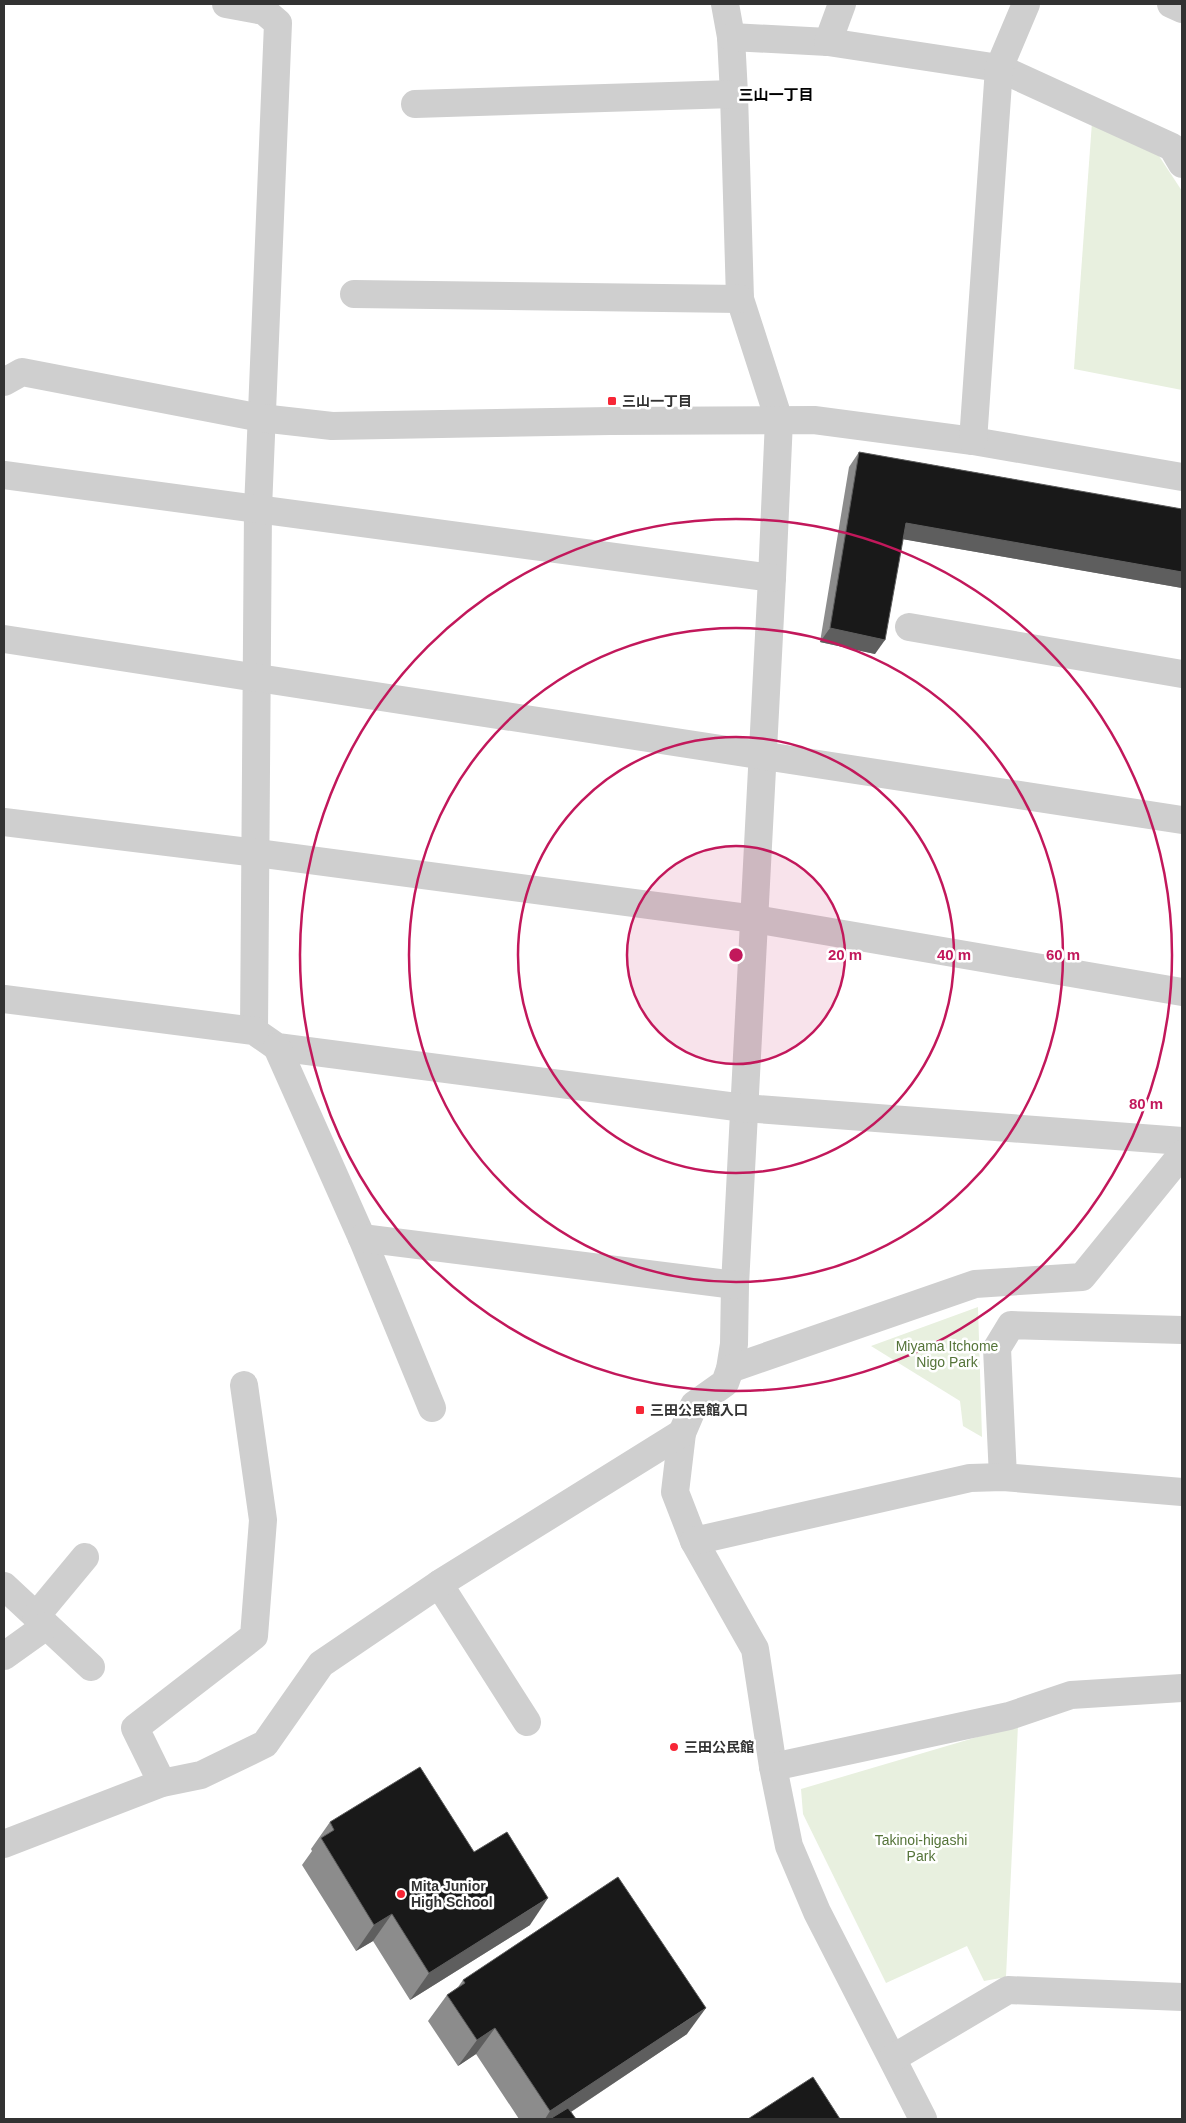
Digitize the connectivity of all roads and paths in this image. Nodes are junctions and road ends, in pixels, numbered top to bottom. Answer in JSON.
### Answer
{"nodes":[{"id":1,"x":226,"y":4,"type":"edge"},
{"id":2,"x":726,"y":4,"type":"edge"},
{"id":3,"x":842,"y":4,"type":"edge"},
{"id":4,"x":1026,"y":4,"type":"edge"},
{"id":5,"x":1172,"y":4,"type":"edge"},
{"id":6,"x":1182,"y":9,"type":"edge"},
{"id":7,"x":731,"y":37,"type":"junction"},
{"id":8,"x":828,"y":42,"type":"junction"},
{"id":9,"x":999,"y":68,"type":"junction"},
{"id":10,"x":734,"y":94,"type":"junction"},
{"id":11,"x":415,"y":104,"type":"dead end"},
{"id":12,"x":1182,"y":164,"type":"edge"},
{"id":13,"x":354,"y":294,"type":"dead end"},
{"id":14,"x":740,"y":299,"type":"junction"},
{"id":15,"x":4,"y":382,"type":"edge"},
{"id":16,"x":261,"y":418,"type":"junction"},
{"id":17,"x":779,"y":420,"type":"junction"},
{"id":18,"x":973,"y":441,"type":"junction"},
{"id":19,"x":4,"y":475,"type":"edge"},
{"id":20,"x":1182,"y":477,"type":"edge"},
{"id":21,"x":258,"y":509,"type":"junction"},
{"id":22,"x":772,"y":578,"type":"junction"},
{"id":23,"x":910,"y":627,"type":"dead end"},
{"id":24,"x":4,"y":639,"type":"edge"},
{"id":25,"x":1182,"y":674,"type":"edge"},
{"id":26,"x":257,"y":678,"type":"junction"},
{"id":27,"x":762,"y":755,"type":"junction"},
{"id":28,"x":1182,"y":820,"type":"edge"},
{"id":29,"x":4,"y":822,"type":"edge"},
{"id":30,"x":257,"y":853,"type":"junction"},
{"id":31,"x":755,"y":919,"type":"junction"},
{"id":32,"x":1182,"y":992,"type":"edge"},
{"id":33,"x":4,"y":999,"type":"edge"},
{"id":34,"x":254,"y":1032,"type":"junction"},
{"id":35,"x":277,"y":1048,"type":"junction"},
{"id":36,"x":744,"y":1108,"type":"junction"},
{"id":37,"x":1182,"y":1141,"type":"edge"},
{"id":38,"x":1182,"y":1154,"type":"edge"},
{"id":39,"x":362,"y":1238,"type":"junction"},
{"id":40,"x":735,"y":1285,"type":"junction"},
{"id":41,"x":1182,"y":1330,"type":"edge"},
{"id":42,"x":730,"y":1369,"type":"junction"},
{"id":43,"x":244,"y":1385,"type":"dead end"},
{"id":44,"x":432,"y":1408,"type":"dead end"},
{"id":45,"x":682,"y":1433,"type":"junction"},
{"id":46,"x":1003,"y":1477,"type":"junction"},
{"id":47,"x":1182,"y":1492,"type":"edge"},
{"id":48,"x":694,"y":1542,"type":"junction"},
{"id":49,"x":85,"y":1557,"type":"dead end"},
{"id":50,"x":439,"y":1584,"type":"junction"},
{"id":51,"x":4,"y":1586,"type":"edge"},
{"id":52,"x":41,"y":1621,"type":"junction"},
{"id":53,"x":4,"y":1656,"type":"edge"},
{"id":54,"x":91,"y":1667,"type":"dead end"},
{"id":55,"x":1182,"y":1688,"type":"edge"},
{"id":56,"x":527,"y":1722,"type":"dead end"},
{"id":57,"x":773,"y":1767,"type":"junction"},
{"id":58,"x":162,"y":1784,"type":"junction"},
{"id":59,"x":4,"y":1844,"type":"edge"},
{"id":60,"x":1182,"y":1997,"type":"edge"},
{"id":61,"x":893,"y":2058,"type":"junction"},
{"id":62,"x":923,"y":2119,"type":"edge"}],
"edges":[{"from":1,"to":16,"type":"street"},
{"from":2,"to":7,"type":"street"},
{"from":3,"to":8,"type":"street"},
{"from":4,"to":9,"type":"street"},
{"from":5,"to":6,"type":"street"},
{"from":7,"to":8,"type":"street"},
{"from":7,"to":10,"type":"street"},
{"from":8,"to":9,"type":"street"},
{"from":9,"to":12,"type":"street"},
{"from":9,"to":18,"type":"street"},
{"from":10,"to":11,"type":"street"},
{"from":10,"to":14,"type":"street"},
{"from":13,"to":14,"type":"street"},
{"from":14,"to":17,"type":"street"},
{"from":15,"to":16,"type":"street"},
{"from":16,"to":17,"type":"street"},
{"from":16,"to":21,"type":"street"},
{"from":17,"to":18,"type":"street"},
{"from":17,"to":22,"type":"street"},
{"from":18,"to":20,"type":"street"},
{"from":19,"to":21,"type":"street"},
{"from":21,"to":22,"type":"street"},
{"from":21,"to":26,"type":"street"},
{"from":22,"to":27,"type":"street"},
{"from":23,"to":25,"type":"street"},
{"from":24,"to":26,"type":"street"},
{"from":26,"to":27,"type":"street"},
{"from":26,"to":30,"type":"street"},
{"from":27,"to":28,"type":"street"},
{"from":27,"to":31,"type":"street"},
{"from":29,"to":30,"type":"street"},
{"from":30,"to":31,"type":"street"},
{"from":30,"to":34,"type":"street"},
{"from":31,"to":32,"type":"street"},
{"from":31,"to":36,"type":"street"},
{"from":33,"to":34,"type":"street"},
{"from":34,"to":35,"type":"street"},
{"from":35,"to":36,"type":"street"},
{"from":35,"to":39,"type":"street"},
{"from":36,"to":37,"type":"street"},
{"from":36,"to":40,"type":"street"},
{"from":38,"to":42,"type":"street"},
{"from":39,"to":40,"type":"street"},
{"from":39,"to":44,"type":"street"},
{"from":40,"to":42,"type":"street"},
{"from":41,"to":46,"type":"street"},
{"from":42,"to":45,"type":"street"},
{"from":43,"to":58,"type":"street"},
{"from":45,"to":48,"type":"street"},
{"from":45,"to":50,"type":"street"},
{"from":46,"to":47,"type":"street"},
{"from":46,"to":48,"type":"street"},
{"from":48,"to":57,"type":"street"},
{"from":49,"to":52,"type":"street"},
{"from":50,"to":56,"type":"street"},
{"from":50,"to":58,"type":"street"},
{"from":51,"to":52,"type":"street"},
{"from":52,"to":53,"type":"street"},
{"from":52,"to":54,"type":"street"},
{"from":55,"to":57,"type":"street"},
{"from":57,"to":61,"type":"street"},
{"from":58,"to":59,"type":"street"},
{"from":60,"to":61,"type":"street"},
{"from":61,"to":62,"type":"street"}]}
